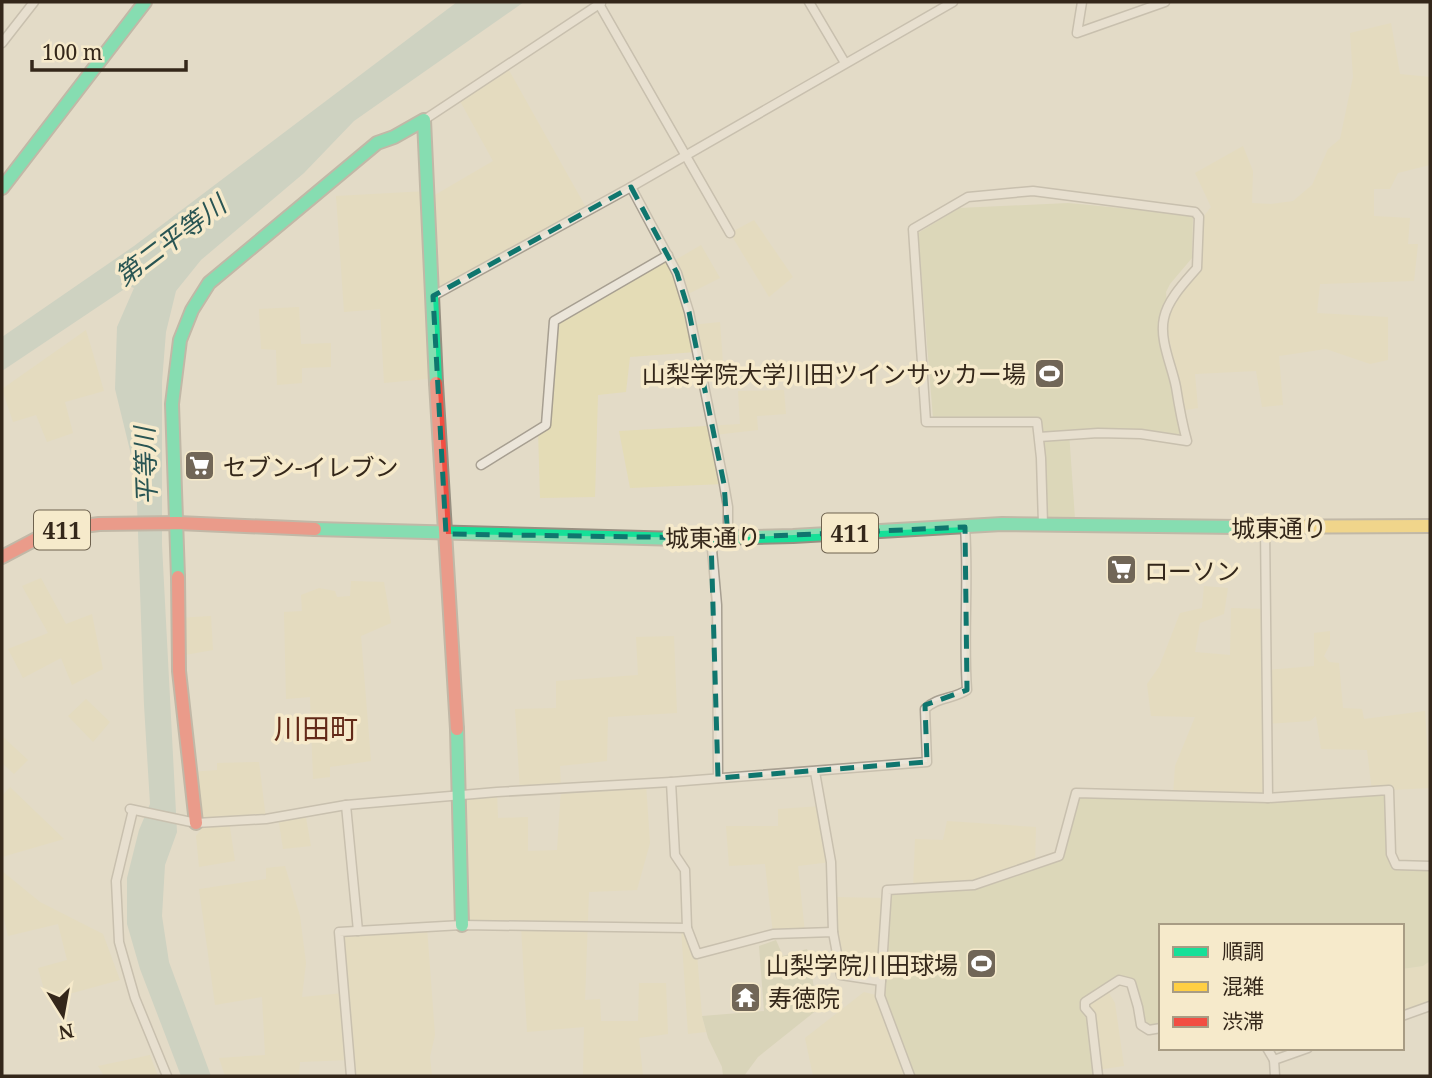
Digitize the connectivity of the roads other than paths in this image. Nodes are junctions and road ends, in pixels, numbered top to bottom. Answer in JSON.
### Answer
{"nodes":[{"id":1,"x":34,"y":2,"type":"edge"},
{"id":2,"x":145,"y":2,"type":"edge"},
{"id":3,"x":809,"y":2,"type":"edge"},
{"id":4,"x":953,"y":2,"type":"edge"},
{"id":5,"x":1082,"y":2,"type":"edge"},
{"id":6,"x":1165,"y":2,"type":"edge"},
{"id":7,"x":601,"y":3,"type":"edge"},
{"id":8,"x":2,"y":43,"type":"edge"},
{"id":9,"x":845,"y":63,"type":"junction"},
{"id":10,"x":424,"y":120,"type":"junction"},
{"id":11,"x":685,"y":156,"type":"junction"},
{"id":12,"x":631,"y":187,"type":"junction"},
{"id":13,"x":2,"y":188,"type":"edge"},
{"id":14,"x":730,"y":233,"type":"dead end"},
{"id":15,"x":668,"y":256,"type":"junction"},
{"id":16,"x":433,"y":296,"type":"junction"},
{"id":17,"x":1038,"y":437,"type":"junction"},
{"id":18,"x":481,"y":465,"type":"dead end"},
{"id":19,"x":175,"y":523,"type":"junction"},
{"id":20,"x":1043,"y":524,"type":"junction"},
{"id":21,"x":1430,"y":526,"type":"edge"},
{"id":22,"x":965,"y":527,"type":"junction"},
{"id":23,"x":1265,"y":527,"type":"junction"},
{"id":24,"x":446,"y":534,"type":"junction"},
{"id":25,"x":712,"y":538,"type":"junction"},
{"id":26,"x":728,"y":538,"type":"junction"},
{"id":27,"x":2,"y":557,"type":"edge"},
{"id":28,"x":815,"y":772,"type":"junction"},
{"id":29,"x":718,"y":778,"type":"junction"},
{"id":30,"x":671,"y":782,"type":"junction"},
{"id":31,"x":459,"y":796,"type":"junction"},
{"id":32,"x":1268,"y":798,"type":"junction"},
{"id":33,"x":346,"y":805,"type":"junction"},
{"id":34,"x":196,"y":823,"type":"junction"},
{"id":35,"x":1430,"y":866,"type":"edge"},
{"id":36,"x":462,"y":925,"type":"junction"},
{"id":37,"x":687,"y":928,"type":"junction"},
{"id":38,"x":358,"y":931,"type":"junction"},
{"id":39,"x":833,"y":932,"type":"junction"},
{"id":40,"x":881,"y":981,"type":"junction"},
{"id":41,"x":1430,"y":1006,"type":"edge"},
{"id":42,"x":1404,"y":1015,"type":"edge"},
{"id":43,"x":1159,"y":1028,"type":"edge"},
{"id":44,"x":1268,"y":1050,"type":"edge"},
{"id":45,"x":1302,"y":1050,"type":"edge"},
{"id":46,"x":1274,"y":1060,"type":"junction"},
{"id":47,"x":167,"y":1076,"type":"edge"},
{"id":48,"x":351,"y":1076,"type":"edge"},
{"id":49,"x":910,"y":1076,"type":"edge"},
{"id":50,"x":1098,"y":1076,"type":"edge"},
{"id":51,"x":1275,"y":1076,"type":"edge"}],
"edges":[{"from":1,"to":8,"type":"street"},
{"from":2,"to":13,"type":"main road"},
{"from":3,"to":9,"type":"street"},
{"from":4,"to":9,"type":"street"},
{"from":5,"to":6,"type":"street"},
{"from":7,"to":10,"type":"street"},
{"from":7,"to":11,"type":"street"},
{"from":9,"to":11,"type":"street"},
{"from":10,"to":16,"type":"main road"},
{"from":10,"to":19,"type":"main road"},
{"from":11,"to":12,"type":"street"},
{"from":11,"to":14,"type":"street"},
{"from":12,"to":15,"type":"street"},
{"from":12,"to":16,"type":"street"},
{"from":15,"to":18,"type":"street"},
{"from":15,"to":26,"type":"street"},
{"from":16,"to":24,"type":"main road"},
{"from":17,"to":17,"type":"street"},
{"from":17,"to":20,"type":"street"},
{"from":19,"to":24,"type":"main road","name":"城東通り","number":"411"},
{"from":19,"to":27,"type":"main road","name":"城東通り","number":"411"},
{"from":19,"to":34,"type":"main road"},
{"from":20,"to":22,"type":"main road","name":"城東通り","number":"411"},
{"from":20,"to":23,"type":"main road","name":"城東通り","number":"411"},
{"from":21,"to":23,"type":"main road","name":"城東通り","number":"411"},
{"from":22,"to":26,"type":"main road","name":"城東通り","number":"411"},
{"from":22,"to":28,"type":"street"},
{"from":23,"to":32,"type":"street"},
{"from":24,"to":25,"type":"main road","name":"城東通り","number":"411"},
{"from":24,"to":31,"type":"main road"},
{"from":25,"to":26,"type":"main road","name":"城東通り","number":"411"},
{"from":25,"to":29,"type":"street"},
{"from":28,"to":29,"type":"street"},
{"from":28,"to":39,"type":"street"},
{"from":29,"to":30,"type":"street"},
{"from":30,"to":31,"type":"street"},
{"from":30,"to":37,"type":"street"},
{"from":31,"to":33,"type":"street"},
{"from":31,"to":36,"type":"main road"},
{"from":32,"to":35,"type":"street"},
{"from":32,"to":40,"type":"street"},
{"from":33,"to":34,"type":"street"},
{"from":33,"to":38,"type":"street"},
{"from":34,"to":47,"type":"street"},
{"from":36,"to":37,"type":"street"},
{"from":36,"to":38,"type":"street"},
{"from":37,"to":39,"type":"street"},
{"from":38,"to":48,"type":"street"},
{"from":39,"to":40,"type":"street"},
{"from":40,"to":49,"type":"street"},
{"from":41,"to":42,"type":"street"},
{"from":43,"to":50,"type":"street"},
{"from":44,"to":46,"type":"street"},
{"from":45,"to":46,"type":"street"},
{"from":46,"to":51,"type":"street"}]}
